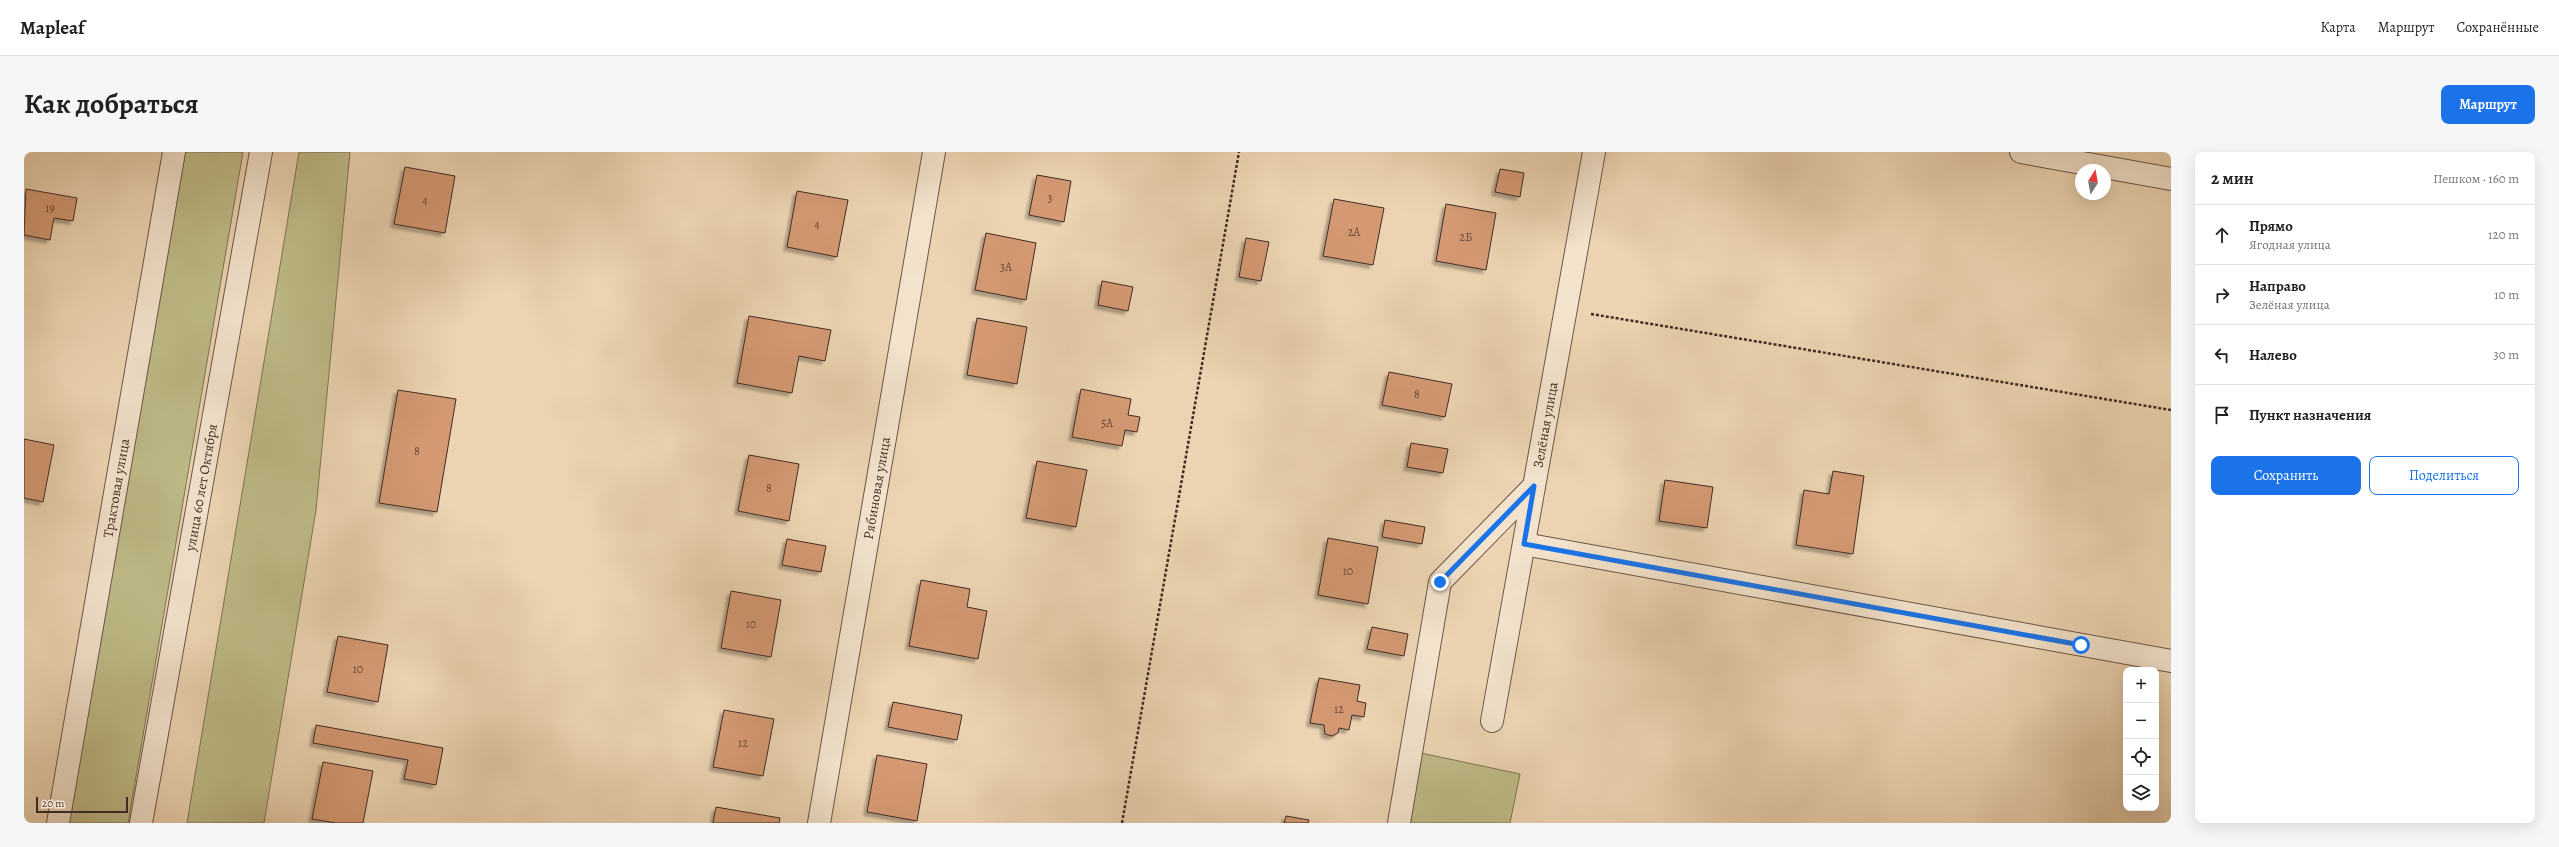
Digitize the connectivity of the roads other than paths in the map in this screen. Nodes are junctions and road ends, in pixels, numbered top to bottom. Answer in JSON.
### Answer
{"nodes":[{"id":1,"x":174,"y":152,"type":"edge"},
{"id":2,"x":261,"y":152,"type":"edge"},
{"id":3,"x":934,"y":152,"type":"edge"},
{"id":4,"x":2021,"y":152,"type":"edge"},
{"id":5,"x":1589,"y":153,"type":"edge"},
{"id":6,"x":2171,"y":179,"type":"edge"},
{"id":7,"x":1534,"y":486,"type":"junction"},
{"id":8,"x":1524,"y":544,"type":"junction"},
{"id":9,"x":2171,"y":661,"type":"edge"},
{"id":10,"x":1492,"y":721,"type":"dead end"},
{"id":11,"x":58,"y":823,"type":"edge"},
{"id":12,"x":141,"y":823,"type":"edge"},
{"id":13,"x":819,"y":823,"type":"edge"},
{"id":14,"x":1399,"y":823,"type":"edge"}],
"edges":[{"from":1,"to":11,"type":"street","name":"Трактовая улица"},
{"from":2,"to":12,"type":"street","name":"улица 60 лет Октября"},
{"from":3,"to":13,"type":"street","name":"Рябиновая улица"},
{"from":4,"to":6,"type":"street"},
{"from":5,"to":7,"type":"street","name":"Зелёная улица"},
{"from":7,"to":8,"type":"street","name":"Зелёная улица"},
{"from":7,"to":14,"type":"street"},
{"from":8,"to":9,"type":"street"},
{"from":8,"to":10,"type":"street","name":"Зелёная улица"}]}
